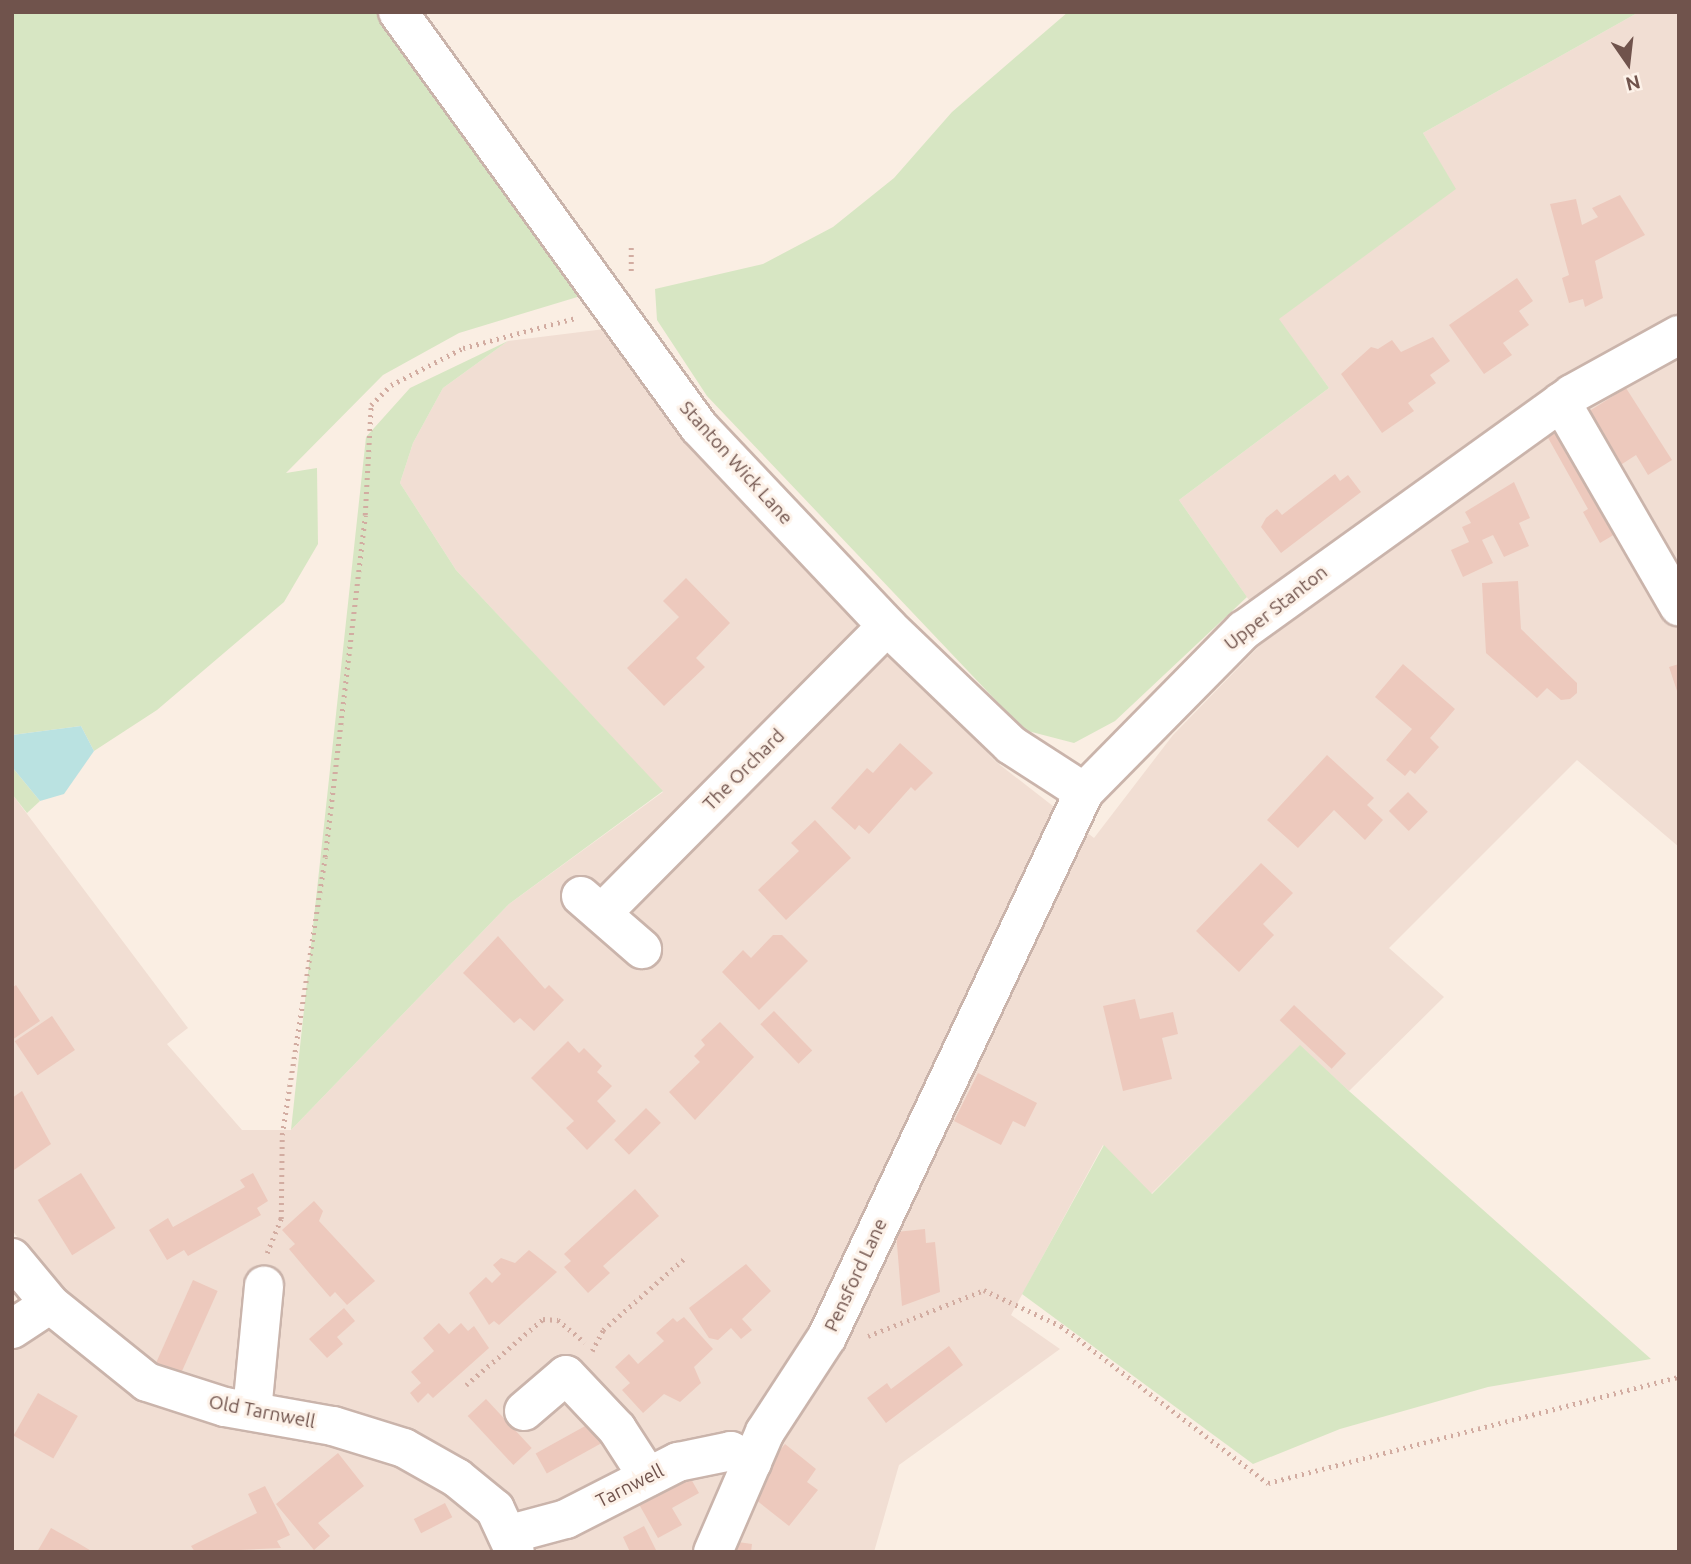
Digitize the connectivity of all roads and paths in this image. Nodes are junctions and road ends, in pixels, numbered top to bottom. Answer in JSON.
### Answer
{"nodes":[{"id":1,"x":398,"y":12,"type":"edge"},
{"id":2,"x":618,"y":316,"type":"junction"},
{"id":3,"x":1679,"y":335,"type":"edge"},
{"id":4,"x":1561,"y":402,"type":"junction"},
{"id":5,"x":1679,"y":606,"type":"edge"},
{"id":6,"x":887,"y":626,"type":"junction"},
{"id":7,"x":1084,"y":792,"type":"junction"},
{"id":8,"x":642,"y":949,"type":"dead end"},
{"id":9,"x":989,"y":991,"type":"joint"},
{"id":10,"x":686,"y":1257,"type":"dead end"},
{"id":11,"x":12,"y":1258,"type":"edge"},
{"id":12,"x":264,"y":1286,"type":"joint"},
{"id":13,"x":50,"y":1304,"type":"junction"},
{"id":14,"x":12,"y":1329,"type":"edge"},
{"id":15,"x":859,"y":1336,"type":"dead end"},
{"id":16,"x":591,"y":1348,"type":"junction"},
{"id":17,"x":594,"y":1360,"type":"dead end"},
{"id":18,"x":1679,"y":1377,"type":"edge"},
{"id":19,"x":466,"y":1385,"type":"dead end"},
{"id":20,"x":252,"y":1411,"type":"junction"},
{"id":21,"x":524,"y":1411,"type":"dead end"},
{"id":22,"x":752,"y":1462,"type":"junction"},
{"id":23,"x":649,"y":1477,"type":"junction"},
{"id":24,"x":512,"y":1543,"type":"edge"},
{"id":25,"x":713,"y":1552,"type":"edge"}],
"edges":[{"from":1,"to":2,"type":"street","name":"Stanton Wick Lane"},
{"from":2,"to":6,"type":"street","name":"Stanton Wick Lane"},
{"from":2,"to":12,"type":"path"},
{"from":3,"to":4,"type":"street","name":"Upper Stanton"},
{"from":4,"to":5,"type":"street"},
{"from":4,"to":7,"type":"street","name":"Upper Stanton"},
{"from":6,"to":7,"type":"street","name":"Stanton Wick Lane"},
{"from":6,"to":8,"type":"street","name":"The Orchard"},
{"from":7,"to":9,"type":"street","name":"Upper Stanton"},
{"from":9,"to":22,"type":"street","name":"Pensford Lane"},
{"from":10,"to":16,"type":"path"},
{"from":11,"to":13,"type":"street","name":"Old Tarnwell"},
{"from":12,"to":20,"type":"street"},
{"from":13,"to":14,"type":"street"},
{"from":13,"to":20,"type":"street","name":"Old Tarnwell"},
{"from":15,"to":18,"type":"path"},
{"from":16,"to":17,"type":"path"},
{"from":16,"to":19,"type":"path"},
{"from":20,"to":24,"type":"street","name":"Old Tarnwell"},
{"from":21,"to":23,"type":"street"},
{"from":22,"to":23,"type":"street","name":"Tarnwell"},
{"from":22,"to":25,"type":"street","name":"Pensford Lane"},
{"from":23,"to":24,"type":"street","name":"Tarnwell"}]}
